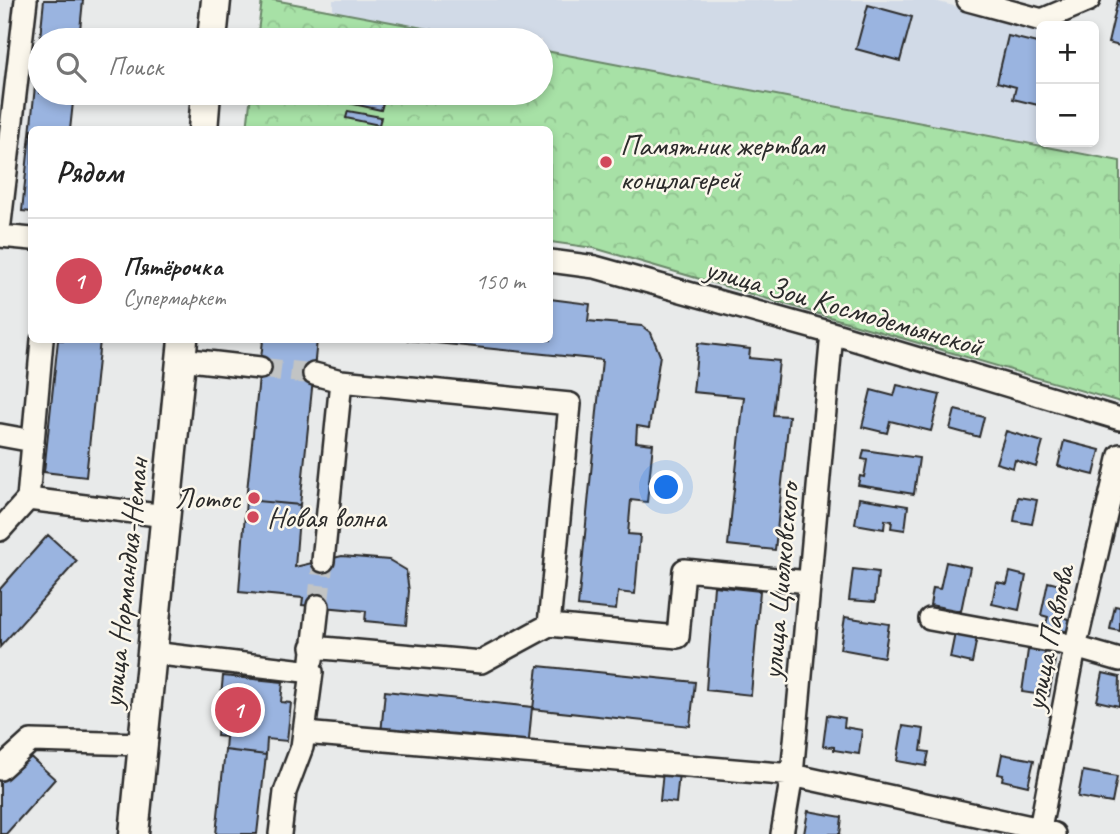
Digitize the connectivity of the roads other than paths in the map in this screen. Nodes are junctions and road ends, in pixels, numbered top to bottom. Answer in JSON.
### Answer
{"nodes":[{"id":1,"x":26,"y":0,"type":"edge"},
{"id":2,"x":216,"y":0,"type":"edge"},
{"id":3,"x":968,"y":0,"type":"edge"},
{"id":4,"x":1090,"y":0,"type":"edge"},
{"id":5,"x":213,"y":28,"type":"edge"},
{"id":6,"x":205,"y":105,"type":"edge"},
{"id":7,"x":202,"y":126,"type":"edge"},
{"id":8,"x":0,"y":223,"type":"edge"},
{"id":9,"x":0,"y":236,"type":"edge"},
{"id":10,"x":28,"y":239,"type":"edge"},
{"id":11,"x":553,"y":261,"type":"edge"},
{"id":12,"x":832,"y":334,"type":"junction"},
{"id":13,"x":42,"y":343,"type":"edge"},
{"id":14,"x":182,"y":349,"type":"edge"},
{"id":15,"x":260,"y":368,"type":"tunnel mouth"},
{"id":16,"x":314,"y":374,"type":"tunnel mouth"},
{"id":17,"x":341,"y":381,"type":"junction"},
{"id":18,"x":1120,"y":419,"type":"edge"},
{"id":19,"x":0,"y":435,"type":"edge"},
{"id":20,"x":33,"y":441,"type":"junction"},
{"id":21,"x":1120,"y":455,"type":"edge"},
{"id":22,"x":28,"y":499,"type":"junction"},
{"id":23,"x":166,"y":516,"type":"junction"},
{"id":24,"x":0,"y":530,"type":"edge"},
{"id":25,"x":323,"y":561,"type":"tunnel mouth"},
{"id":26,"x":810,"y":582,"type":"junction"},
{"id":27,"x":318,"y":606,"type":"tunnel mouth"},
{"id":28,"x":930,"y":619,"type":"dead end"},
{"id":29,"x":549,"y":625,"type":"junction"},
{"id":30,"x":312,"y":647,"type":"junction"},
{"id":31,"x":1076,"y":648,"type":"junction"},
{"id":32,"x":152,"y":653,"type":"junction"},
{"id":33,"x":1120,"y":660,"type":"edge"},
{"id":34,"x":312,"y":672,"type":"junction"},
{"id":35,"x":304,"y":733,"type":"junction"},
{"id":36,"x":143,"y":744,"type":"junction"},
{"id":37,"x":0,"y":769,"type":"edge"},
{"id":38,"x":792,"y":775,"type":"junction"},
{"id":39,"x":1045,"y":832,"type":"edge"},
{"id":40,"x":134,"y":834,"type":"edge"},
{"id":41,"x":280,"y":834,"type":"edge"},
{"id":42,"x":782,"y":834,"type":"edge"}],
"edges":[{"from":1,"to":8,"type":"street"},
{"from":2,"to":5,"type":"main road"},
{"from":3,"to":4,"type":"street"},
{"from":6,"to":7,"type":"main road"},
{"from":9,"to":10,"type":"street"},
{"from":11,"to":12,"type":"street","name":"улица Зои Космодемьянской"},
{"from":12,"to":18,"type":"street","name":"улица Зои Космодемьянской"},
{"from":12,"to":26,"type":"street","name":"улица Циолковского"},
{"from":13,"to":20,"type":"street"},
{"from":14,"to":15,"type":"street"},
{"from":14,"to":23,"type":"main road","name":"улица Нормандия-Неман"},
{"from":16,"to":17,"type":"street"},
{"from":17,"to":25,"type":"street"},
{"from":17,"to":29,"type":"street"},
{"from":19,"to":20,"type":"street"},
{"from":20,"to":22,"type":"street"},
{"from":21,"to":31,"type":"street","name":"улица Павлова"},
{"from":22,"to":23,"type":"street"},
{"from":22,"to":24,"type":"street"},
{"from":23,"to":32,"type":"main road","name":"улица Нормандия-Неман"},
{"from":26,"to":29,"type":"street"},
{"from":26,"to":38,"type":"street","name":"улица Циолковского"},
{"from":27,"to":30,"type":"street"},
{"from":28,"to":31,"type":"street"},
{"from":29,"to":30,"type":"street"},
{"from":30,"to":34,"type":"street"},
{"from":31,"to":33,"type":"street"},
{"from":31,"to":39,"type":"street","name":"улица Павлова"},
{"from":32,"to":34,"type":"street"},
{"from":32,"to":36,"type":"main road","name":"улица Нормандия-Неман"},
{"from":34,"to":35,"type":"street"},
{"from":35,"to":38,"type":"street"},
{"from":35,"to":41,"type":"street"},
{"from":36,"to":37,"type":"street"},
{"from":36,"to":40,"type":"main road","name":"улица Нормандия-Неман"},
{"from":38,"to":39,"type":"street"},
{"from":38,"to":42,"type":"street","name":"улица Циолковского"}]}
